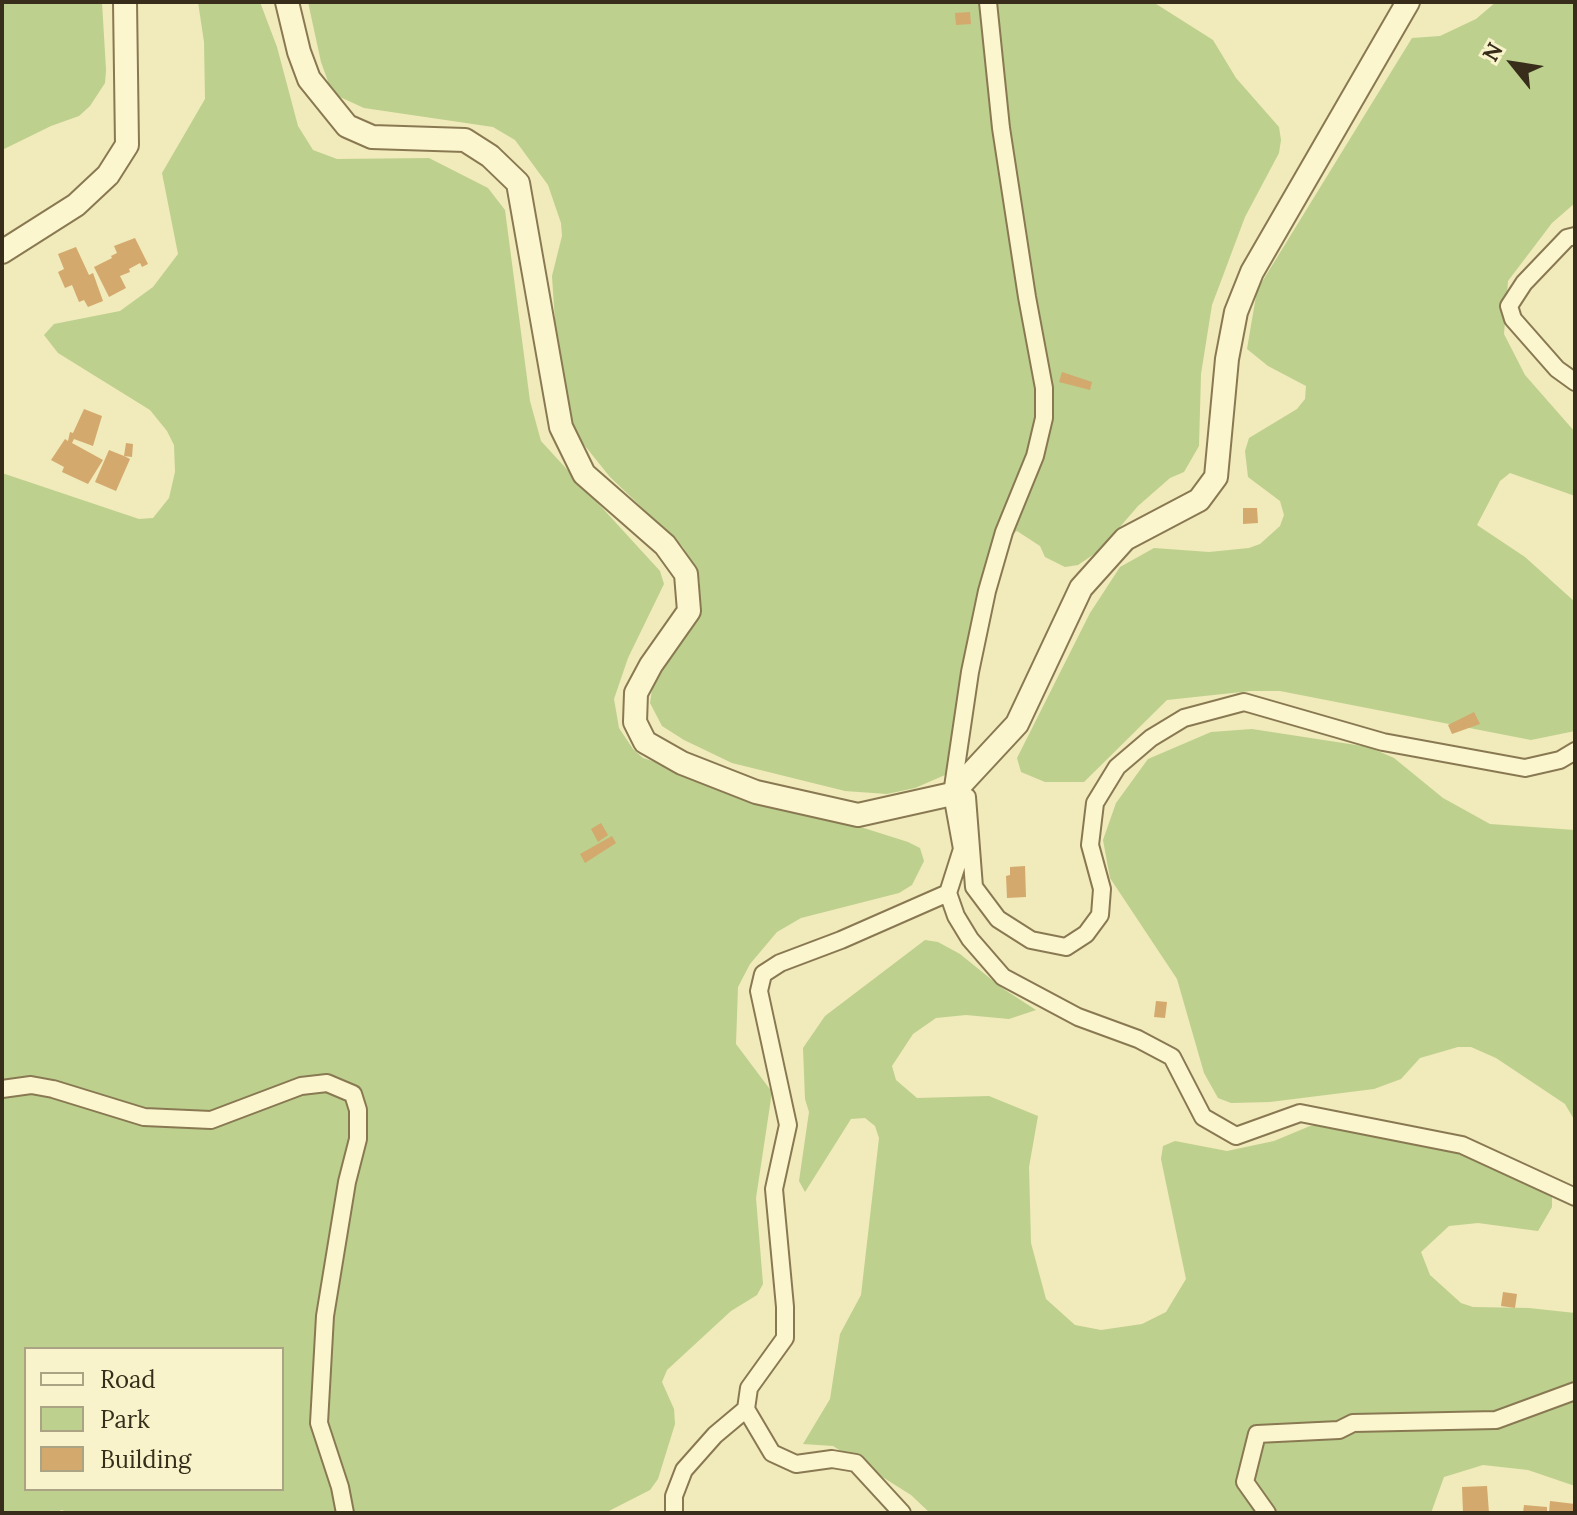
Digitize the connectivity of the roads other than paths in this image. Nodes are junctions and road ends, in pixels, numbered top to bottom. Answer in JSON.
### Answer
{"nodes":[{"id":1,"x":125,"y":2,"type":"edge"},
{"id":2,"x":287,"y":2,"type":"edge"},
{"id":3,"x":988,"y":2,"type":"edge"},
{"id":4,"x":1408,"y":2,"type":"edge"},
{"id":5,"x":1575,"y":236,"type":"edge"},
{"id":6,"x":2,"y":252,"type":"edge"},
{"id":7,"x":1575,"y":382,"type":"edge"},
{"id":8,"x":1575,"y":751,"type":"edge"},
{"id":9,"x":952,"y":794,"type":"junction"},
{"id":10,"x":948,"y":893,"type":"junction"},
{"id":11,"x":2,"y":1089,"type":"edge"},
{"id":12,"x":1575,"y":1197,"type":"edge"},
{"id":13,"x":1575,"y":1391,"type":"edge"},
{"id":14,"x":746,"y":1409,"type":"junction"},
{"id":15,"x":345,"y":1513,"type":"edge"},
{"id":16,"x":674,"y":1513,"type":"edge"},
{"id":17,"x":902,"y":1513,"type":"edge"},
{"id":18,"x":1267,"y":1513,"type":"edge"}],
"edges":[{"from":1,"to":6,"type":"street"},
{"from":2,"to":9,"type":"street"},
{"from":3,"to":9,"type":"street"},
{"from":4,"to":9,"type":"street"},
{"from":5,"to":7,"type":"street"},
{"from":8,"to":9,"type":"street"},
{"from":9,"to":10,"type":"street"},
{"from":10,"to":12,"type":"street"},
{"from":10,"to":14,"type":"street"},
{"from":11,"to":15,"type":"street"},
{"from":13,"to":18,"type":"street"},
{"from":14,"to":16,"type":"street"},
{"from":14,"to":17,"type":"street"}]}
